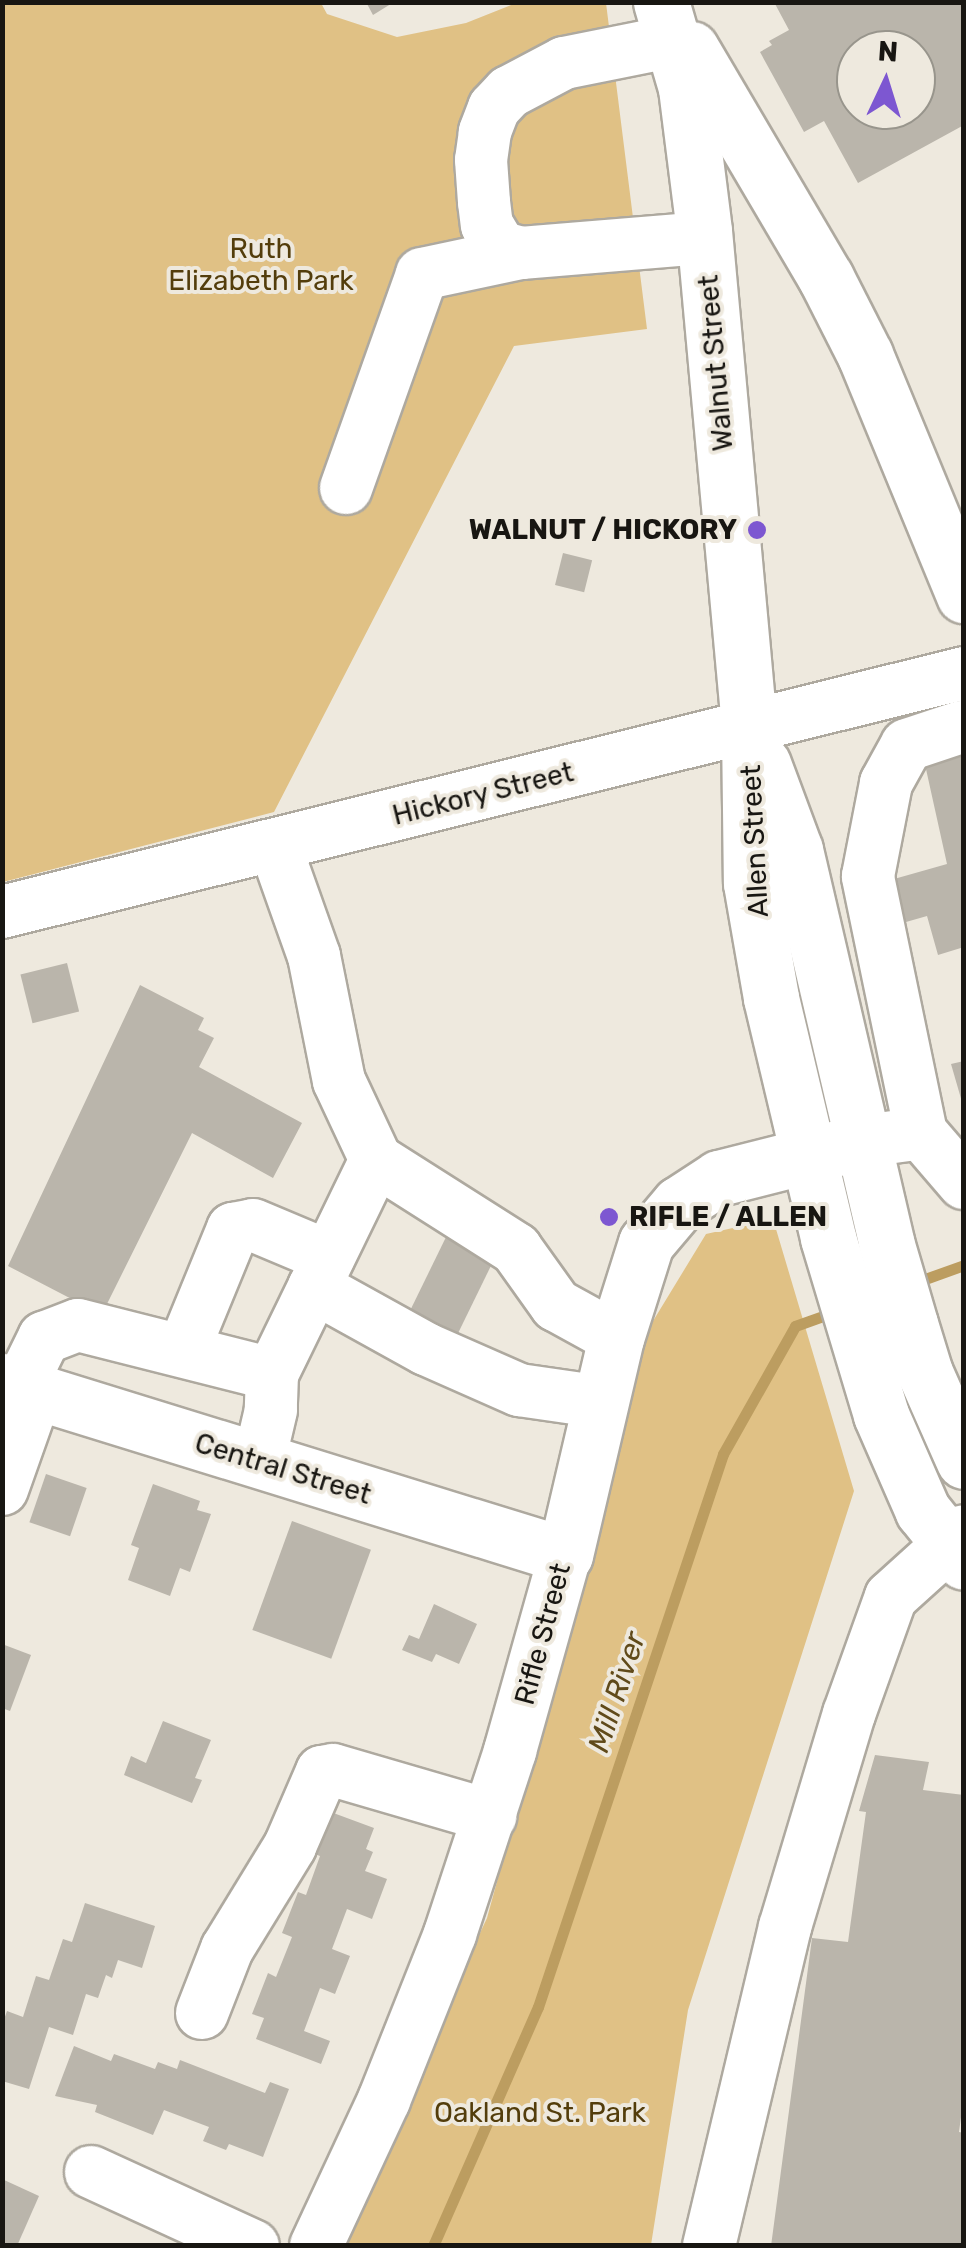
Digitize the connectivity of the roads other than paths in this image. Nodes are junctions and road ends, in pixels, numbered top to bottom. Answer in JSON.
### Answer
{"nodes":[{"id":1,"x":666,"y":15,"type":"edge"},
{"id":2,"x":704,"y":238,"type":"junction"},
{"id":3,"x":521,"y":253,"type":"junction"},
{"id":4,"x":346,"y":488,"type":"dead end"},
{"id":5,"x":964,"y":595,"type":"edge"},
{"id":6,"x":964,"y":674,"type":"edge"},
{"id":7,"x":964,"y":726,"type":"edge"},
{"id":8,"x":749,"y":728,"type":"junction"},
{"id":9,"x":275,"y":846,"type":"junction"},
{"id":10,"x":2,"y":912,"type":"edge"},
{"id":11,"x":921,"y":1133,"type":"junction"},
{"id":12,"x":865,"y":1141,"type":"junction"},
{"id":13,"x":809,"y":1152,"type":"junction"},
{"id":14,"x":376,"y":1160,"type":"junction"},
{"id":15,"x":964,"y":1183,"type":"edge"},
{"id":16,"x":321,"y":1272,"type":"junction"},
{"id":17,"x":616,"y":1338,"type":"junction"},
{"id":18,"x":184,"y":1351,"type":"junction"},
{"id":19,"x":272,"y":1374,"type":"junction"},
{"id":20,"x":20,"y":1387,"type":"edge"},
{"id":21,"x":602,"y":1402,"type":"junction"},
{"id":22,"x":260,"y":1461,"type":"junction"},
{"id":23,"x":964,"y":1461,"type":"edge"},
{"id":24,"x":2,"y":1489,"type":"edge"},
{"id":25,"x":958,"y":1545,"type":"edge"},
{"id":26,"x":564,"y":1555,"type":"junction"},
{"id":27,"x":490,"y":1816,"type":"junction"},
{"id":28,"x":202,"y":2013,"type":"dead end"},
{"id":29,"x":90,"y":2172,"type":"dead end"},
{"id":30,"x":253,"y":2246,"type":"edge"},
{"id":31,"x":316,"y":2246,"type":"edge"},
{"id":32,"x":710,"y":2246,"type":"edge"}],
"edges":[{"from":1,"to":2,"type":"main road","name":"Walnut Street"},
{"from":1,"to":3,"type":"street"},
{"from":1,"to":5,"type":"main road"},
{"from":2,"to":3,"type":"street"},
{"from":2,"to":8,"type":"main road","name":"Walnut Street"},
{"from":3,"to":4,"type":"street"},
{"from":6,"to":8,"type":"street","name":"Hickory Street"},
{"from":7,"to":11,"type":"street"},
{"from":8,"to":9,"type":"street","name":"Hickory Street"},
{"from":8,"to":12,"type":"main road","name":"Allen Street"},
{"from":8,"to":13,"type":"main road","name":"Allen Street"},
{"from":9,"to":10,"type":"street","name":"Hickory Street"},
{"from":9,"to":14,"type":"street"},
{"from":11,"to":12,"type":"street"},
{"from":11,"to":15,"type":"street"},
{"from":12,"to":13,"type":"main road","name":"Rifle Street"},
{"from":12,"to":23,"type":"main road","name":"Allen Street"},
{"from":13,"to":17,"type":"main road","name":"Rifle Street"},
{"from":13,"to":25,"type":"main road","name":"Allen Street"},
{"from":14,"to":16,"type":"street"},
{"from":14,"to":17,"type":"street"},
{"from":16,"to":18,"type":"street"},
{"from":16,"to":19,"type":"street"},
{"from":16,"to":21,"type":"street"},
{"from":17,"to":21,"type":"main road","name":"Rifle Street"},
{"from":18,"to":19,"type":"street"},
{"from":18,"to":20,"type":"street"},
{"from":19,"to":22,"type":"street"},
{"from":20,"to":22,"type":"main road","name":"Central Street"},
{"from":20,"to":24,"type":"street"},
{"from":21,"to":26,"type":"main road","name":"Rifle Street"},
{"from":22,"to":26,"type":"main road","name":"Central Street"},
{"from":25,"to":32,"type":"street"},
{"from":26,"to":27,"type":"street","name":"Rifle Street"},
{"from":27,"to":28,"type":"street"},
{"from":27,"to":31,"type":"street","name":"Rifle Street"},
{"from":29,"to":30,"type":"street"}]}
